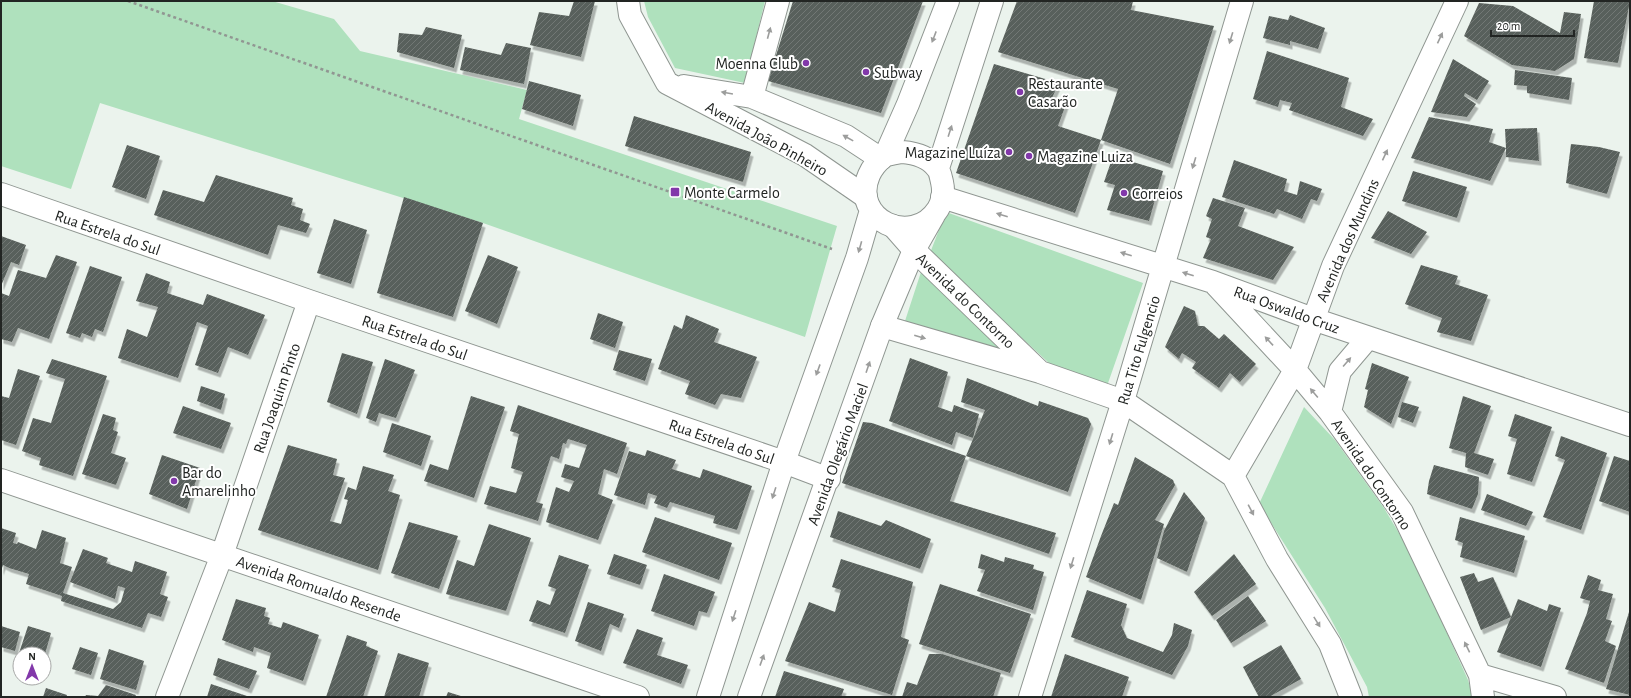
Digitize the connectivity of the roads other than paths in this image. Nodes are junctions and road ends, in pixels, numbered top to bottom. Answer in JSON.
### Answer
{"nodes":[{"id":1,"x":628,"y":1,"type":"edge"},
{"id":2,"x":778,"y":1,"type":"edge"},
{"id":3,"x":948,"y":1,"type":"edge"},
{"id":4,"x":992,"y":1,"type":"edge"},
{"id":5,"x":1242,"y":1,"type":"edge"},
{"id":6,"x":1457,"y":1,"type":"edge"},
{"id":7,"x":667,"y":83,"type":"junction"},
{"id":8,"x":752,"y":97,"type":"junction"},
{"id":9,"x":883,"y":158,"type":"junction"},
{"id":10,"x":938,"y":168,"type":"junction"},
{"id":11,"x":1,"y":194,"type":"edge"},
{"id":12,"x":868,"y":203,"type":"junction"},
{"id":13,"x":938,"y":206,"type":"junction"},
{"id":14,"x":892,"y":226,"type":"junction"},
{"id":15,"x":914,"y":250,"type":"junction"},
{"id":16,"x":1163,"y":266,"type":"junction"},
{"id":17,"x":1213,"y":282,"type":"junction"},
{"id":18,"x":309,"y":301,"type":"junction"},
{"id":19,"x":1313,"y":319,"type":"junction"},
{"id":20,"x":882,"y":326,"type":"junction"},
{"id":21,"x":1368,"y":338,"type":"junction"},
{"id":22,"x":1295,"y":370,"type":"junction"},
{"id":23,"x":1040,"y":372,"type":"junction"},
{"id":24,"x":1123,"y":402,"type":"junction"},
{"id":25,"x":1330,"y":412,"type":"junction"},
{"id":26,"x":1630,"y":425,"type":"edge"},
{"id":27,"x":784,"y":462,"type":"junction"},
{"id":28,"x":1233,"y":476,"type":"junction"},
{"id":29,"x":829,"y":479,"type":"junction"},
{"id":30,"x":1,"y":480,"type":"edge"},
{"id":31,"x":222,"y":555,"type":"junction"},
{"id":32,"x":1480,"y":675,"type":"junction"},
{"id":33,"x":167,"y":697,"type":"edge"},
{"id":34,"x":638,"y":697,"type":"edge"},
{"id":35,"x":708,"y":697,"type":"edge"},
{"id":36,"x":749,"y":697,"type":"edge"},
{"id":37,"x":1030,"y":697,"type":"edge"},
{"id":38,"x":1351,"y":697,"type":"edge"},
{"id":39,"x":1483,"y":697,"type":"edge"},
{"id":40,"x":1555,"y":697,"type":"edge"}],
"edges":[{"from":1,"to":7,"type":"street"},
{"from":8,"to":2,"type":"street","one_way":true},
{"from":3,"to":9,"type":"street","one_way":true},
{"from":10,"to":4,"type":"street","one_way":true},
{"from":5,"to":16,"type":"street","name":"Rua Tito Fulgencio","one_way":true},
{"from":19,"to":6,"type":"street","name":"Avenida dos Mundins","one_way":true},
{"from":8,"to":7,"type":"street","name":"Avenida João Pinheiro","one_way":true},
{"from":7,"to":12,"type":"street","name":"Avenida João Pinheiro"},
{"from":9,"to":8,"type":"street","name":"Avenida João Pinheiro","one_way":true},
{"from":9,"to":10,"type":"street"},
{"from":9,"to":12,"type":"street"},
{"from":10,"to":13,"type":"street"},
{"from":11,"to":18,"type":"street","name":"Rua Estrela do Sul"},
{"from":12,"to":14,"type":"street"},
{"from":12,"to":27,"type":"street","one_way":true},
{"from":13,"to":14,"type":"street"},
{"from":13,"to":15,"type":"street","name":"Avenida Olegário Maciel"},
{"from":16,"to":13,"type":"street","name":"Rua Oswaldo Cruz","one_way":true},
{"from":14,"to":15,"type":"street","name":"Avenida do Contorno"},
{"from":15,"to":20,"type":"street","name":"Avenida Olegário Maciel"},
{"from":15,"to":23,"type":"street","name":"Avenida do Contorno"},
{"from":17,"to":16,"type":"street","name":"Rua Oswaldo Cruz","one_way":true},
{"from":16,"to":24,"type":"street","name":"Rua Tito Fulgencio"},
{"from":17,"to":19,"type":"street","name":"Rua Oswaldo Cruz"},
{"from":22,"to":17,"type":"street","name":"Avenida do Contorno","one_way":true},
{"from":18,"to":27,"type":"street","name":"Rua Estrela do Sul"},
{"from":18,"to":31,"type":"street","name":"Rua Joaquim Pinto"},
{"from":19,"to":21,"type":"street","name":"Rua Oswaldo Cruz"},
{"from":19,"to":22,"type":"street","name":"Avenida dos Mundins"},
{"from":20,"to":23,"type":"street","name":"Avenida do Contorno","one_way":true},
{"from":29,"to":20,"type":"street","name":"Avenida Olegário Maciel","one_way":true},
{"from":25,"to":21,"type":"street","one_way":true},
{"from":21,"to":26,"type":"street","name":"Rua Oswaldo Cruz"},
{"from":25,"to":22,"type":"street","name":"Avenida do Contorno","one_way":true},
{"from":22,"to":28,"type":"street","name":"Avenida dos Mundins"},
{"from":23,"to":24,"type":"street","name":"Avenida do Contorno"},
{"from":24,"to":28,"type":"street","name":"Avenida do Contorno"},
{"from":24,"to":37,"type":"street","name":"Rua Tito Fulgencio","one_way":true},
{"from":32,"to":25,"type":"street","name":"Avenida do Contorno","one_way":true},
{"from":27,"to":29,"type":"street","name":"Rua Estrela do Sul"},
{"from":27,"to":35,"type":"street","one_way":true},
{"from":28,"to":38,"type":"street","name":"Avenida do Contorno","one_way":true},
{"from":36,"to":29,"type":"street","name":"Avenida Olegário Maciel","one_way":true},
{"from":30,"to":31,"type":"street","name":"Avenida Romualdo Resende"},
{"from":31,"to":33,"type":"street","name":"Rua Joaquim Pinto"},
{"from":31,"to":34,"type":"street","name":"Avenida Romualdo Resende"},
{"from":32,"to":39,"type":"street","name":"Avenida do Contorno"},
{"from":32,"to":40,"type":"street"}]}
